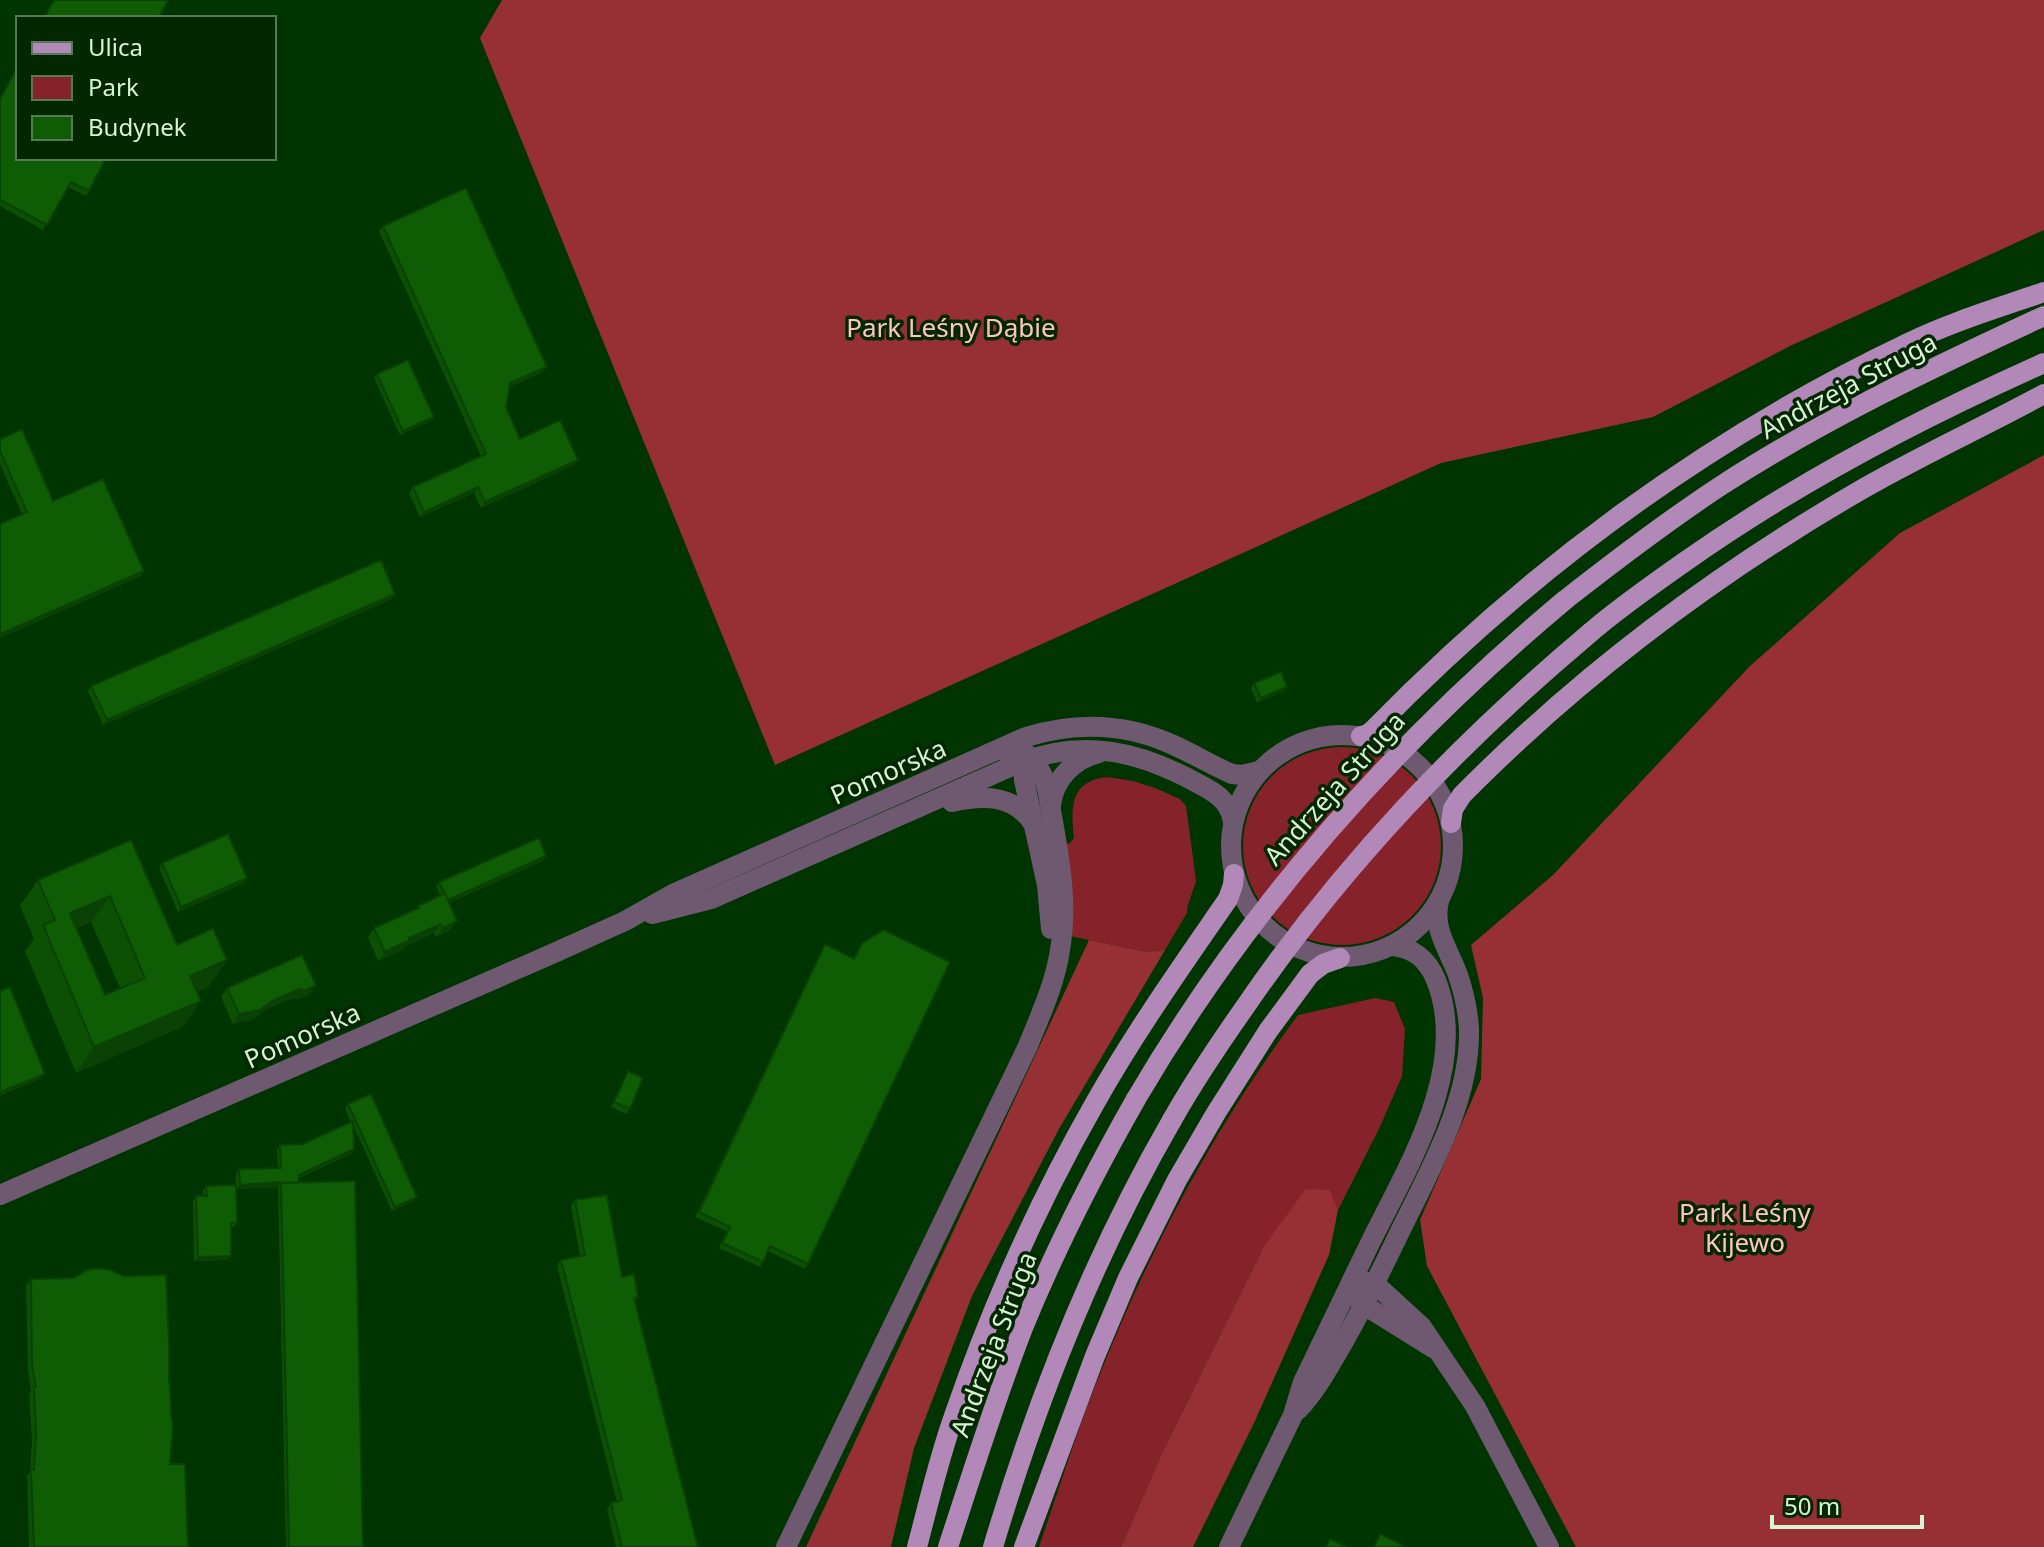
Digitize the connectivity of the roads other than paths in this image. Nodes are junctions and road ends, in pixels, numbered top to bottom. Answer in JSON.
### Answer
{"nodes":[{"id":1,"x":2044,"y":292,"type":"edge"},
{"id":2,"x":2044,"y":316,"type":"edge"},
{"id":3,"x":2044,"y":363,"type":"edge"},
{"id":4,"x":2044,"y":394,"type":"edge"},
{"id":5,"x":1044,"y":732,"type":"junction"},
{"id":6,"x":1361,"y":736,"type":"junction"},
{"id":7,"x":998,"y":750,"type":"junction"},
{"id":8,"x":1107,"y":750,"type":"junction"},
{"id":9,"x":1026,"y":758,"type":"junction"},
{"id":10,"x":1259,"y":771,"type":"junction"},
{"id":11,"x":1051,"y":813,"type":"junction"},
{"id":12,"x":902,"y":815,"type":"junction"},
{"id":13,"x":1233,"y":822,"type":"junction"},
{"id":14,"x":1451,"y":823,"type":"junction"},
{"id":15,"x":1036,"y":828,"type":"junction"},
{"id":16,"x":1234,"y":874,"type":"junction"},
{"id":17,"x":1440,"y":898,"type":"junction"},
{"id":18,"x":625,"y":921,"type":"junction"},
{"id":19,"x":1391,"y":946,"type":"junction"},
{"id":20,"x":1340,"y":958,"type":"junction"},
{"id":21,"x":1044,"y":1006,"type":"junction"},
{"id":22,"x":0,"y":1195,"type":"edge"},
{"id":23,"x":1351,"y":1283,"type":"junction"},
{"id":24,"x":1375,"y":1284,"type":"junction"},
{"id":25,"x":1364,"y":1305,"type":"junction"},
{"id":26,"x":1436,"y":1350,"type":"junction"},
{"id":27,"x":1293,"y":1415,"type":"junction"},
{"id":28,"x":786,"y":1547,"type":"edge"},
{"id":29,"x":917,"y":1547,"type":"edge"},
{"id":30,"x":948,"y":1547,"type":"edge"},
{"id":31,"x":993,"y":1547,"type":"edge"},
{"id":32,"x":1024,"y":1547,"type":"edge"},
{"id":33,"x":1229,"y":1547,"type":"edge"},
{"id":34,"x":1549,"y":1547,"type":"edge"}],
"edges":[{"from":1,"to":6,"type":"main road"},
{"from":2,"to":30,"type":"main road","name":"Andrzeja Struga","bridge":true},
{"from":3,"to":31,"type":"main road","bridge":true},
{"from":4,"to":14,"type":"main road"},
{"from":5,"to":7,"type":"street","name":"Pomorska"},
{"from":5,"to":9,"type":"street","name":"Pomorska"},
{"from":5,"to":10,"type":"street","name":"Pomorska"},
{"from":6,"to":10,"type":"street"},
{"from":6,"to":14,"type":"street"},
{"from":7,"to":9,"type":"street","name":"Pomorska"},
{"from":7,"to":18,"type":"street","name":"Pomorska"},
{"from":8,"to":9,"type":"street","name":"Pomorska"},
{"from":8,"to":11,"type":"street"},
{"from":8,"to":13,"type":"street","name":"Pomorska"},
{"from":9,"to":11,"type":"street"},
{"from":9,"to":12,"type":"street","name":"Pomorska"},
{"from":9,"to":15,"type":"street"},
{"from":10,"to":13,"type":"street"},
{"from":11,"to":21,"type":"street"},
{"from":12,"to":15,"type":"street","name":"Pomorska"},
{"from":12,"to":18,"type":"street","name":"Pomorska"},
{"from":13,"to":16,"type":"street"},
{"from":14,"to":17,"type":"street"},
{"from":15,"to":21,"type":"street"},
{"from":16,"to":20,"type":"street"},
{"from":16,"to":29,"type":"main road"},
{"from":17,"to":19,"type":"street"},
{"from":17,"to":24,"type":"street"},
{"from":18,"to":22,"type":"street","name":"Pomorska"},
{"from":19,"to":20,"type":"street"},
{"from":19,"to":23,"type":"street"},
{"from":20,"to":32,"type":"main road"},
{"from":21,"to":28,"type":"street"},
{"from":23,"to":24,"type":"street"},
{"from":23,"to":25,"type":"street"},
{"from":23,"to":27,"type":"street"},
{"from":24,"to":25,"type":"street"},
{"from":24,"to":26,"type":"street"},
{"from":25,"to":26,"type":"street"},
{"from":25,"to":27,"type":"street"},
{"from":26,"to":34,"type":"street"},
{"from":27,"to":33,"type":"street"}]}
